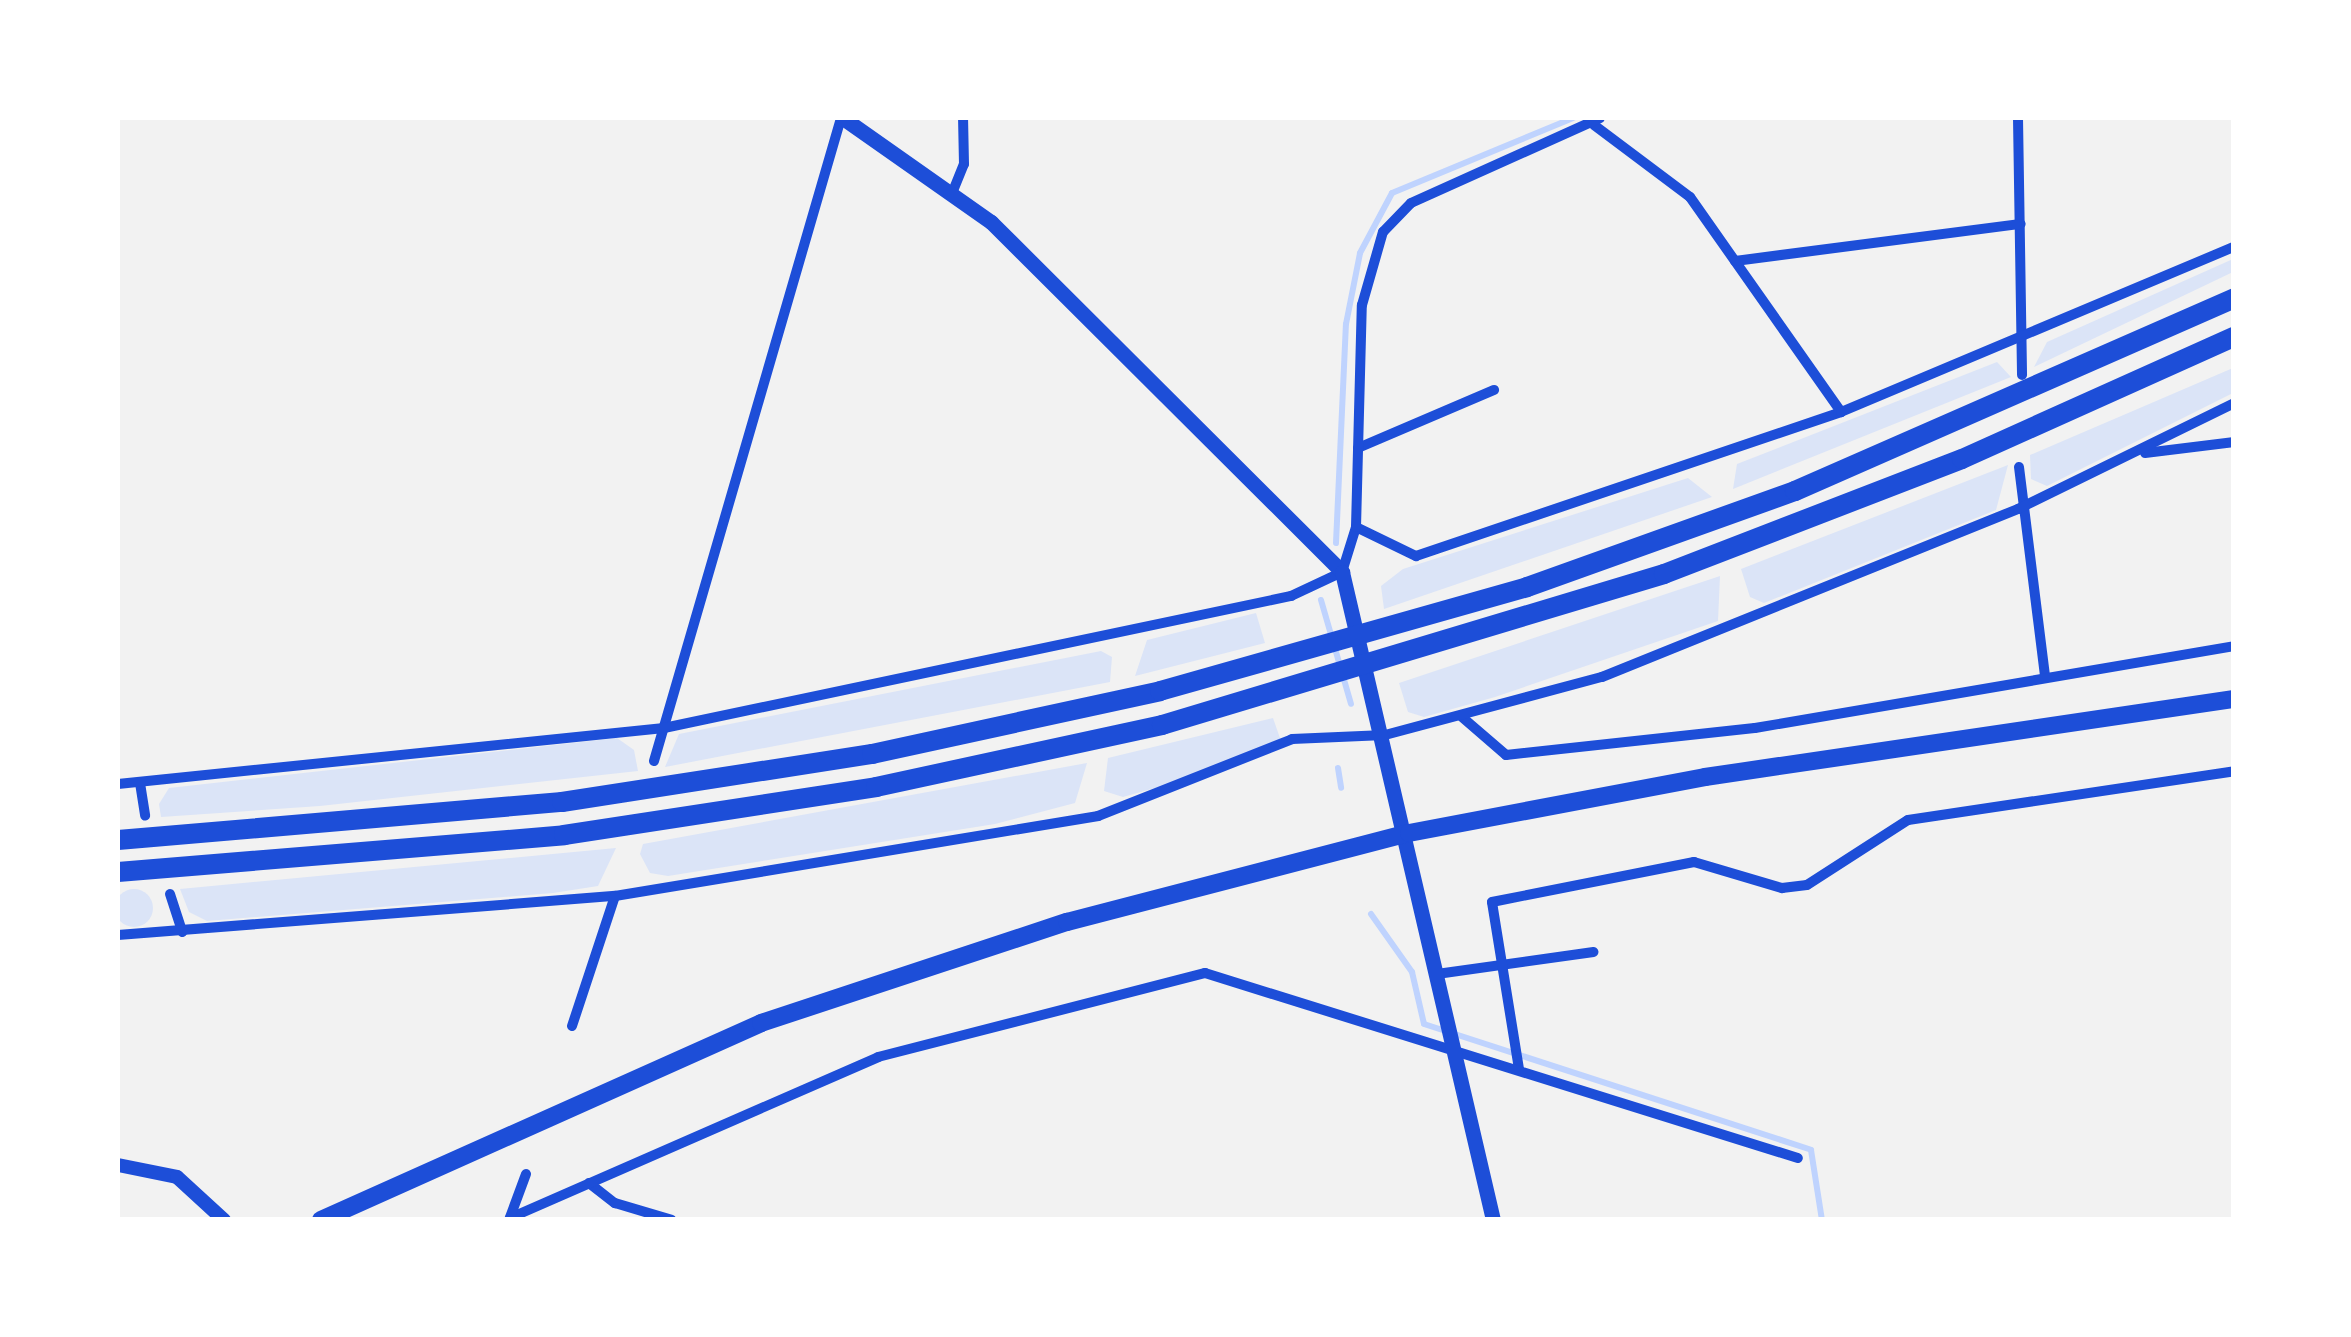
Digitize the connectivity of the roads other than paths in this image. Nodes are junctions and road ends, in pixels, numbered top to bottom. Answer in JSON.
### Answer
{"nodes":[{"id":1,"x":842,"y":118,"type":"edge"},
{"id":2,"x":963,"y":118,"type":"edge"},
{"id":3,"x":2018,"y":118,"type":"edge"},
{"id":4,"x":1597,"y":121,"type":"edge"},
{"id":5,"x":953,"y":192,"type":"junction"},
{"id":6,"x":2022,"y":224,"type":"junction"},
{"id":7,"x":2234,"y":247,"type":"edge"},
{"id":8,"x":1735,"y":261,"type":"junction"},
{"id":9,"x":2234,"y":298,"type":"edge"},
{"id":10,"x":2234,"y":338,"type":"edge"},
{"id":11,"x":2022,"y":341,"type":"junction"},
{"id":12,"x":2022,"y":375,"type":"dead end"},
{"id":13,"x":1494,"y":390,"type":"dead end"},
{"id":14,"x":2234,"y":403,"type":"edge"},
{"id":15,"x":1841,"y":412,"type":"junction"},
{"id":16,"x":2234,"y":442,"type":"edge"},
{"id":17,"x":1358,"y":448,"type":"junction"},
{"id":18,"x":2135,"y":454,"type":"junction"},
{"id":19,"x":2019,"y":467,"type":"dead end"},
{"id":20,"x":2018,"y":509,"type":"junction"},
{"id":21,"x":1356,"y":526,"type":"junction"},
{"id":22,"x":1342,"y":572,"type":"junction"},
{"id":23,"x":2234,"y":646,"type":"edge"},
{"id":24,"x":2045,"y":676,"type":"junction"},
{"id":25,"x":2234,"y":698,"type":"edge"},
{"id":26,"x":1462,"y":717,"type":"junction"},
{"id":27,"x":664,"y":728,"type":"junction"},
{"id":28,"x":1385,"y":735,"type":"junction"},
{"id":29,"x":654,"y":761,"type":"dead end"},
{"id":30,"x":2234,"y":771,"type":"edge"},
{"id":31,"x":140,"y":783,"type":"junction"},
{"id":32,"x":118,"y":784,"type":"edge"},
{"id":33,"x":145,"y":816,"type":"dead end"},
{"id":34,"x":1409,"y":832,"type":"junction"},
{"id":35,"x":118,"y":840,"type":"edge"},
{"id":36,"x":118,"y":872,"type":"edge"},
{"id":37,"x":170,"y":894,"type":"dead end"},
{"id":38,"x":615,"y":896,"type":"junction"},
{"id":39,"x":182,"y":932,"type":"junction"},
{"id":40,"x":118,"y":934,"type":"edge"},
{"id":41,"x":1592,"y":952,"type":"dead end"},
{"id":42,"x":1502,"y":964,"type":"junction"},
{"id":43,"x":1437,"y":974,"type":"junction"},
{"id":44,"x":572,"y":1026,"type":"dead end"},
{"id":45,"x":1453,"y":1053,"type":"junction"},
{"id":46,"x":1519,"y":1069,"type":"junction"},
{"id":47,"x":1798,"y":1158,"type":"dead end"},
{"id":48,"x":118,"y":1165,"type":"edge"},
{"id":49,"x":526,"y":1174,"type":"dead end"},
{"id":50,"x":589,"y":1183,"type":"junction"},
{"id":51,"x":510,"y":1219,"type":"edge"},
{"id":52,"x":224,"y":1220,"type":"edge"},
{"id":53,"x":321,"y":1220,"type":"edge"},
{"id":54,"x":672,"y":1220,"type":"edge"},
{"id":55,"x":1493,"y":1220,"type":"edge"}],
"edges":[{"from":1,"to":5,"type":"main road"},
{"from":1,"to":27,"type":"street"},
{"from":2,"to":5,"type":"street"},
{"from":3,"to":6,"type":"street"},
{"from":4,"to":8,"type":"street"},
{"from":4,"to":17,"type":"street"},
{"from":5,"to":22,"type":"main road"},
{"from":6,"to":8,"type":"street"},
{"from":6,"to":11,"type":"street"},
{"from":7,"to":11,"type":"street"},
{"from":8,"to":15,"type":"street"},
{"from":9,"to":35,"type":"highway"},
{"from":10,"to":36,"type":"highway"},
{"from":11,"to":12,"type":"street"},
{"from":11,"to":15,"type":"street"},
{"from":13,"to":17,"type":"street"},
{"from":14,"to":18,"type":"street"},
{"from":15,"to":21,"type":"street"},
{"from":16,"to":18,"type":"street"},
{"from":17,"to":21,"type":"street"},
{"from":18,"to":20,"type":"street"},
{"from":19,"to":20,"type":"street"},
{"from":20,"to":24,"type":"street"},
{"from":20,"to":26,"type":"street"},
{"from":21,"to":22,"type":"street"},
{"from":22,"to":27,"type":"street"},
{"from":22,"to":28,"type":"main road"},
{"from":23,"to":24,"type":"street"},
{"from":24,"to":26,"type":"street"},
{"from":25,"to":34,"type":"highway"},
{"from":26,"to":28,"type":"street"},
{"from":27,"to":29,"type":"street"},
{"from":27,"to":31,"type":"street"},
{"from":28,"to":34,"type":"main road"},
{"from":28,"to":38,"type":"street"},
{"from":30,"to":42,"type":"street"},
{"from":31,"to":32,"type":"street"},
{"from":31,"to":33,"type":"street"},
{"from":34,"to":43,"type":"main road"},
{"from":34,"to":53,"type":"highway"},
{"from":37,"to":39,"type":"street"},
{"from":38,"to":39,"type":"street"},
{"from":38,"to":44,"type":"street"},
{"from":39,"to":40,"type":"street"},
{"from":41,"to":42,"type":"street"},
{"from":42,"to":43,"type":"street"},
{"from":42,"to":46,"type":"street"},
{"from":43,"to":45,"type":"main road"},
{"from":45,"to":46,"type":"street"},
{"from":45,"to":50,"type":"street"},
{"from":45,"to":55,"type":"main road"},
{"from":46,"to":47,"type":"street"},
{"from":48,"to":52,"type":"street"},
{"from":49,"to":51,"type":"street"},
{"from":50,"to":51,"type":"street"},
{"from":50,"to":54,"type":"street"}]}
